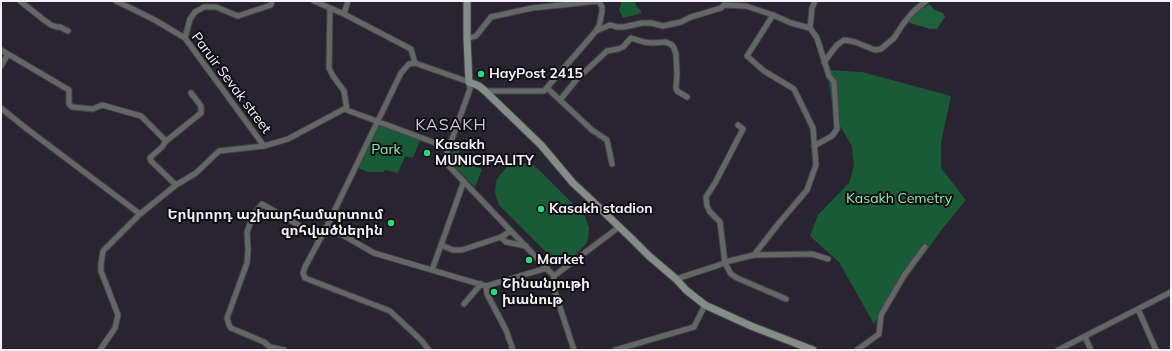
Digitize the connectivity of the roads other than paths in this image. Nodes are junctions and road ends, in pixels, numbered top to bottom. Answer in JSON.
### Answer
{"nodes":[{"id":1,"x":20,"y":1,"type":"edge"},
{"id":2,"x":116,"y":1,"type":"edge"},
{"id":3,"x":272,"y":1,"type":"edge"},
{"id":4,"x":314,"y":1,"type":"edge"},
{"id":5,"x":348,"y":1,"type":"edge"},
{"id":6,"x":467,"y":1,"type":"edge"},
{"id":7,"x":532,"y":1,"type":"edge"},
{"id":8,"x":599,"y":1,"type":"edge"},
{"id":9,"x":814,"y":1,"type":"edge"},
{"id":10,"x":926,"y":1,"type":"edge"},
{"id":11,"x":590,"y":2,"type":"edge"},
{"id":12,"x":330,"y":8,"type":"junction"},
{"id":13,"x":532,"y":8,"type":"junction"},
{"id":14,"x":344,"y":14,"type":"junction"},
{"id":15,"x":773,"y":15,"type":"junction"},
{"id":16,"x":810,"y":28,"type":"junction"},
{"id":17,"x":68,"y":31,"type":"dead end"},
{"id":18,"x":596,"y":31,"type":"junction"},
{"id":19,"x":185,"y":38,"type":"junction"},
{"id":20,"x":467,"y":39,"type":"junction"},
{"id":21,"x":1,"y":50,"type":"edge"},
{"id":22,"x":8,"y":54,"type":"junction"},
{"id":23,"x":824,"y":62,"type":"junction"},
{"id":24,"x":415,"y":63,"type":"junction"},
{"id":25,"x":1,"y":66,"type":"edge"},
{"id":26,"x":469,"y":82,"type":"junction"},
{"id":27,"x":547,"y":88,"type":"junction"},
{"id":28,"x":485,"y":90,"type":"junction"},
{"id":29,"x":191,"y":93,"type":"dead end"},
{"id":30,"x":687,"y":97,"type":"dead end"},
{"id":31,"x":560,"y":100,"type":"junction"},
{"id":32,"x":1,"y":108,"type":"edge"},
{"id":33,"x":347,"y":110,"type":"junction"},
{"id":34,"x":377,"y":121,"type":"junction"},
{"id":35,"x":738,"y":125,"type":"dead end"},
{"id":36,"x":165,"y":142,"type":"junction"},
{"id":37,"x":264,"y":146,"type":"junction"},
{"id":38,"x":814,"y":146,"type":"junction"},
{"id":39,"x":449,"y":148,"type":"junction"},
{"id":40,"x":612,"y":164,"type":"dead end"},
{"id":41,"x":464,"y":181,"type":"junction"},
{"id":42,"x":176,"y":185,"type":"junction"},
{"id":43,"x":140,"y":214,"type":"junction"},
{"id":44,"x":327,"y":226,"type":"junction"},
{"id":45,"x":619,"y":227,"type":"junction"},
{"id":46,"x":511,"y":231,"type":"junction"},
{"id":47,"x":501,"y":237,"type":"junction"},
{"id":48,"x":320,"y":238,"type":"junction"},
{"id":49,"x":441,"y":245,"type":"junction"},
{"id":50,"x":526,"y":246,"type":"junction"},
{"id":51,"x":925,"y":247,"type":"dead end"},
{"id":52,"x":754,"y":255,"type":"junction"},
{"id":53,"x":828,"y":259,"type":"dead end"},
{"id":54,"x":725,"y":263,"type":"junction"},
{"id":55,"x":547,"y":268,"type":"junction"},
{"id":56,"x":432,"y":270,"type":"junction"},
{"id":57,"x":554,"y":276,"type":"junction"},
{"id":58,"x":676,"y":279,"type":"junction"},
{"id":59,"x":483,"y":285,"type":"junction"},
{"id":60,"x":1171,"y":292,"type":"edge"},
{"id":61,"x":786,"y":299,"type":"dead end"},
{"id":62,"x":464,"y":304,"type":"dead end"},
{"id":63,"x":705,"y":305,"type":"junction"},
{"id":64,"x":1138,"y":309,"type":"junction"},
{"id":65,"x":1085,"y":337,"type":"junction"},
{"id":66,"x":282,"y":349,"type":"edge"},
{"id":67,"x":100,"y":350,"type":"edge"},
{"id":68,"x":429,"y":350,"type":"edge"},
{"id":69,"x":513,"y":350,"type":"edge"},
{"id":70,"x":574,"y":350,"type":"edge"},
{"id":71,"x":615,"y":350,"type":"edge"},
{"id":72,"x":813,"y":350,"type":"edge"},
{"id":73,"x":857,"y":350,"type":"edge"},
{"id":74,"x":1058,"y":350,"type":"edge"},
{"id":75,"x":1091,"y":350,"type":"edge"},
{"id":76,"x":1156,"y":350,"type":"edge"}],
"edges":[{"from":1,"to":17,"type":"street"},
{"from":2,"to":19,"type":"street","name":"Paruir Sevak street"},
{"from":3,"to":19,"type":"street"},
{"from":4,"to":12,"type":"street"},
{"from":5,"to":14,"type":"street"},
{"from":6,"to":20,"type":"street"},
{"from":7,"to":13,"type":"street"},
{"from":8,"to":11,"type":"street"},
{"from":8,"to":18,"type":"street"},
{"from":9,"to":16,"type":"street"},
{"from":10,"to":23,"type":"street"},
{"from":11,"to":13,"type":"street"},
{"from":12,"to":14,"type":"street"},
{"from":12,"to":33,"type":"street"},
{"from":13,"to":20,"type":"street"},
{"from":14,"to":24,"type":"street"},
{"from":15,"to":16,"type":"street"},
{"from":15,"to":18,"type":"street"},
{"from":15,"to":38,"type":"street"},
{"from":16,"to":23,"type":"street"},
{"from":18,"to":27,"type":"street"},
{"from":19,"to":37,"type":"street","name":"Paruir Sevak street"},
{"from":20,"to":26,"type":"street"},
{"from":21,"to":22,"type":"street"},
{"from":22,"to":25,"type":"street"},
{"from":22,"to":36,"type":"street"},
{"from":23,"to":38,"type":"street"},
{"from":24,"to":26,"type":"street"},
{"from":24,"to":34,"type":"street"},
{"from":26,"to":28,"type":"street"},
{"from":26,"to":39,"type":"street"},
{"from":27,"to":28,"type":"street"},
{"from":27,"to":31,"type":"street"},
{"from":28,"to":45,"type":"street"},
{"from":29,"to":36,"type":"street"},
{"from":30,"to":31,"type":"street"},
{"from":31,"to":40,"type":"street"},
{"from":32,"to":43,"type":"street"},
{"from":33,"to":34,"type":"street"},
{"from":33,"to":37,"type":"street"},
{"from":34,"to":39,"type":"street"},
{"from":34,"to":44,"type":"street"},
{"from":35,"to":54,"type":"street"},
{"from":36,"to":42,"type":"street"},
{"from":37,"to":42,"type":"street"},
{"from":38,"to":52,"type":"street"},
{"from":39,"to":41,"type":"street"},
{"from":41,"to":46,"type":"street"},
{"from":41,"to":49,"type":"street"},
{"from":42,"to":43,"type":"street"},
{"from":43,"to":67,"type":"street"},
{"from":44,"to":48,"type":"street"},
{"from":44,"to":56,"type":"street"},
{"from":45,"to":57,"type":"street"},
{"from":45,"to":58,"type":"street"},
{"from":46,"to":47,"type":"street"},
{"from":46,"to":50,"type":"street"},
{"from":47,"to":49,"type":"street"},
{"from":47,"to":50,"type":"street"},
{"from":48,"to":66,"type":"street"},
{"from":48,"to":68,"type":"street"},
{"from":49,"to":56,"type":"street"},
{"from":50,"to":55,"type":"street"},
{"from":51,"to":73,"type":"street"},
{"from":52,"to":53,"type":"street"},
{"from":52,"to":54,"type":"street"},
{"from":54,"to":58,"type":"street"},
{"from":54,"to":61,"type":"street"},
{"from":55,"to":57,"type":"street"},
{"from":55,"to":59,"type":"street"},
{"from":56,"to":59,"type":"street"},
{"from":57,"to":70,"type":"street"},
{"from":58,"to":63,"type":"street"},
{"from":59,"to":62,"type":"street"},
{"from":59,"to":69,"type":"street"},
{"from":60,"to":64,"type":"street"},
{"from":63,"to":71,"type":"street"},
{"from":63,"to":72,"type":"street"},
{"from":64,"to":65,"type":"street"},
{"from":64,"to":76,"type":"street"},
{"from":65,"to":74,"type":"street"},
{"from":65,"to":75,"type":"street"}]}
